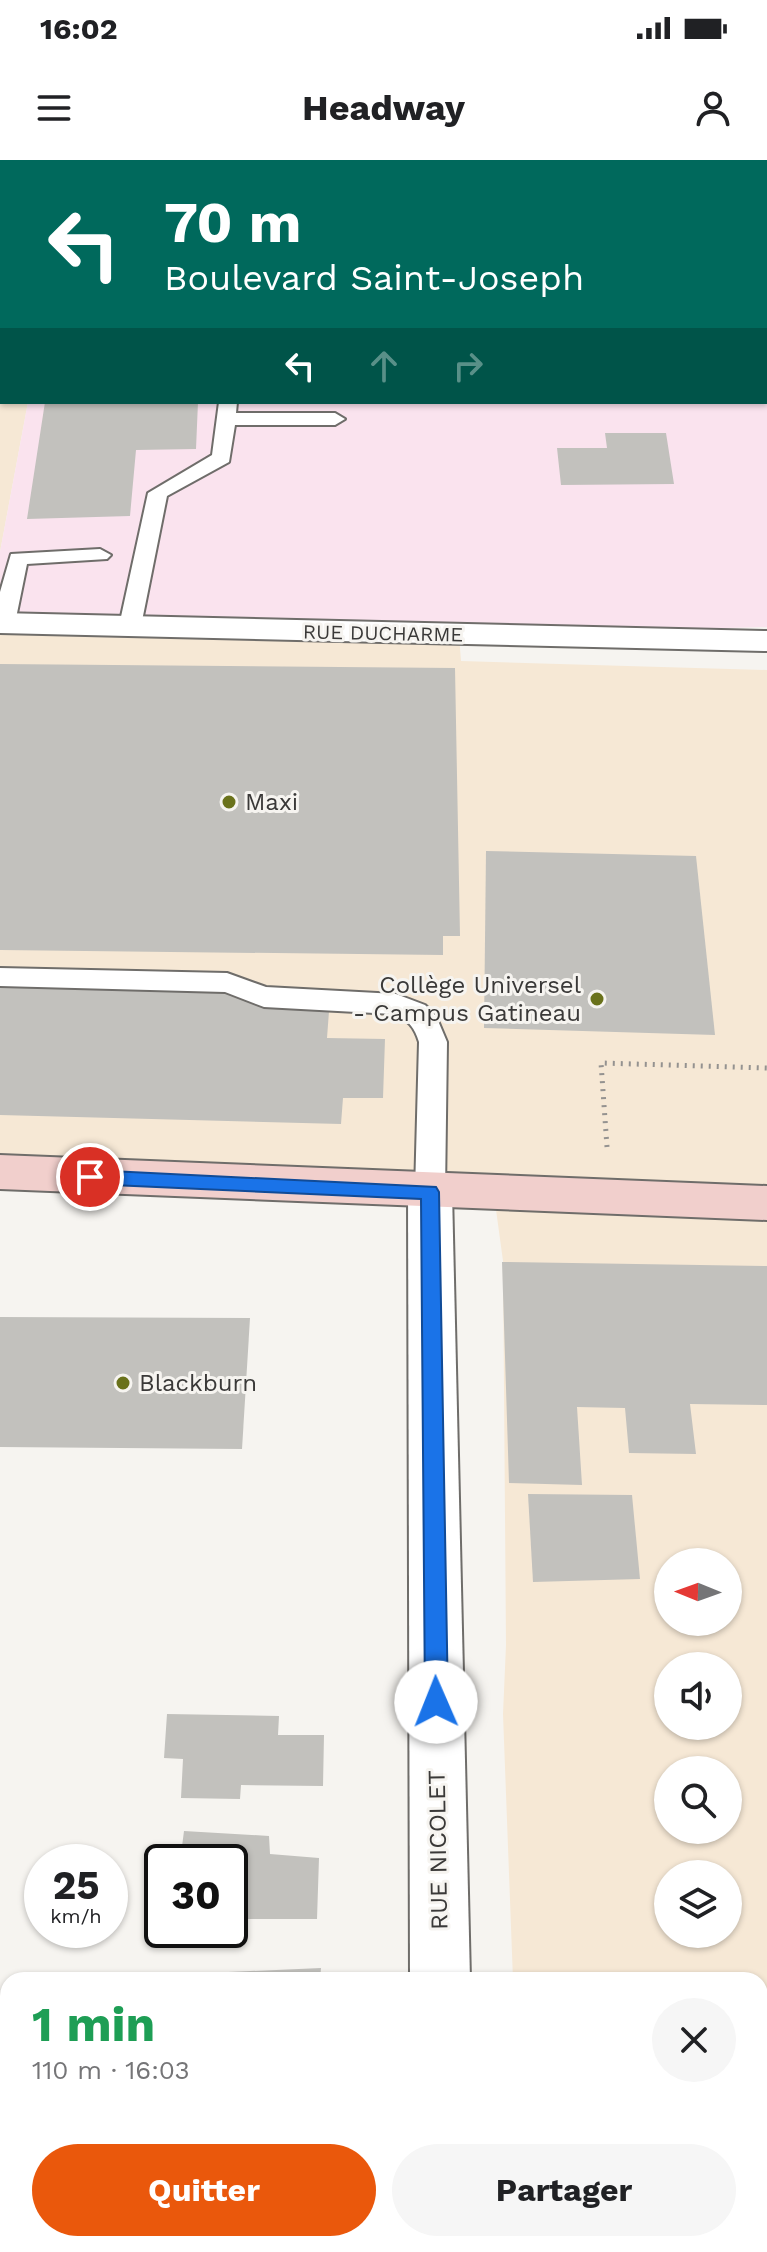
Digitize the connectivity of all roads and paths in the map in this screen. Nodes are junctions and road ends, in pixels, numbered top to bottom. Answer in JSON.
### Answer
{"nodes":[{"id":1,"x":227,"y":410,"type":"edge"},
{"id":2,"x":335,"y":419,"type":"dead end"},
{"id":3,"x":100,"y":555,"type":"dead end"},
{"id":4,"x":2,"y":623,"type":"edge"},
{"id":5,"x":130,"y":626,"type":"junction"},
{"id":6,"x":767,"y":641,"type":"edge"},
{"id":7,"x":0,"y":977,"type":"edge"},
{"id":8,"x":767,"y":1068,"type":"edge"},
{"id":9,"x":607,"y":1147,"type":"dead end"},
{"id":10,"x":0,"y":1172,"type":"edge"},
{"id":11,"x":430,"y":1192,"type":"junction"},
{"id":12,"x":767,"y":1203,"type":"edge"},
{"id":13,"x":440,"y":1972,"type":"edge"}],
"edges":[{"from":1,"to":2,"type":"lane"},
{"from":1,"to":5,"type":"lane"},
{"from":3,"to":4,"type":"lane"},
{"from":4,"to":5,"type":"street","name":"RUE DUCHARME"},
{"from":5,"to":6,"type":"street","name":"RUE DUCHARME"},
{"from":7,"to":11,"type":"lane"},
{"from":8,"to":9,"type":"path"},
{"from":10,"to":11,"type":"main road"},
{"from":11,"to":12,"type":"main road"},
{"from":11,"to":13,"type":"street","name":"RUE NICOLET"}]}
